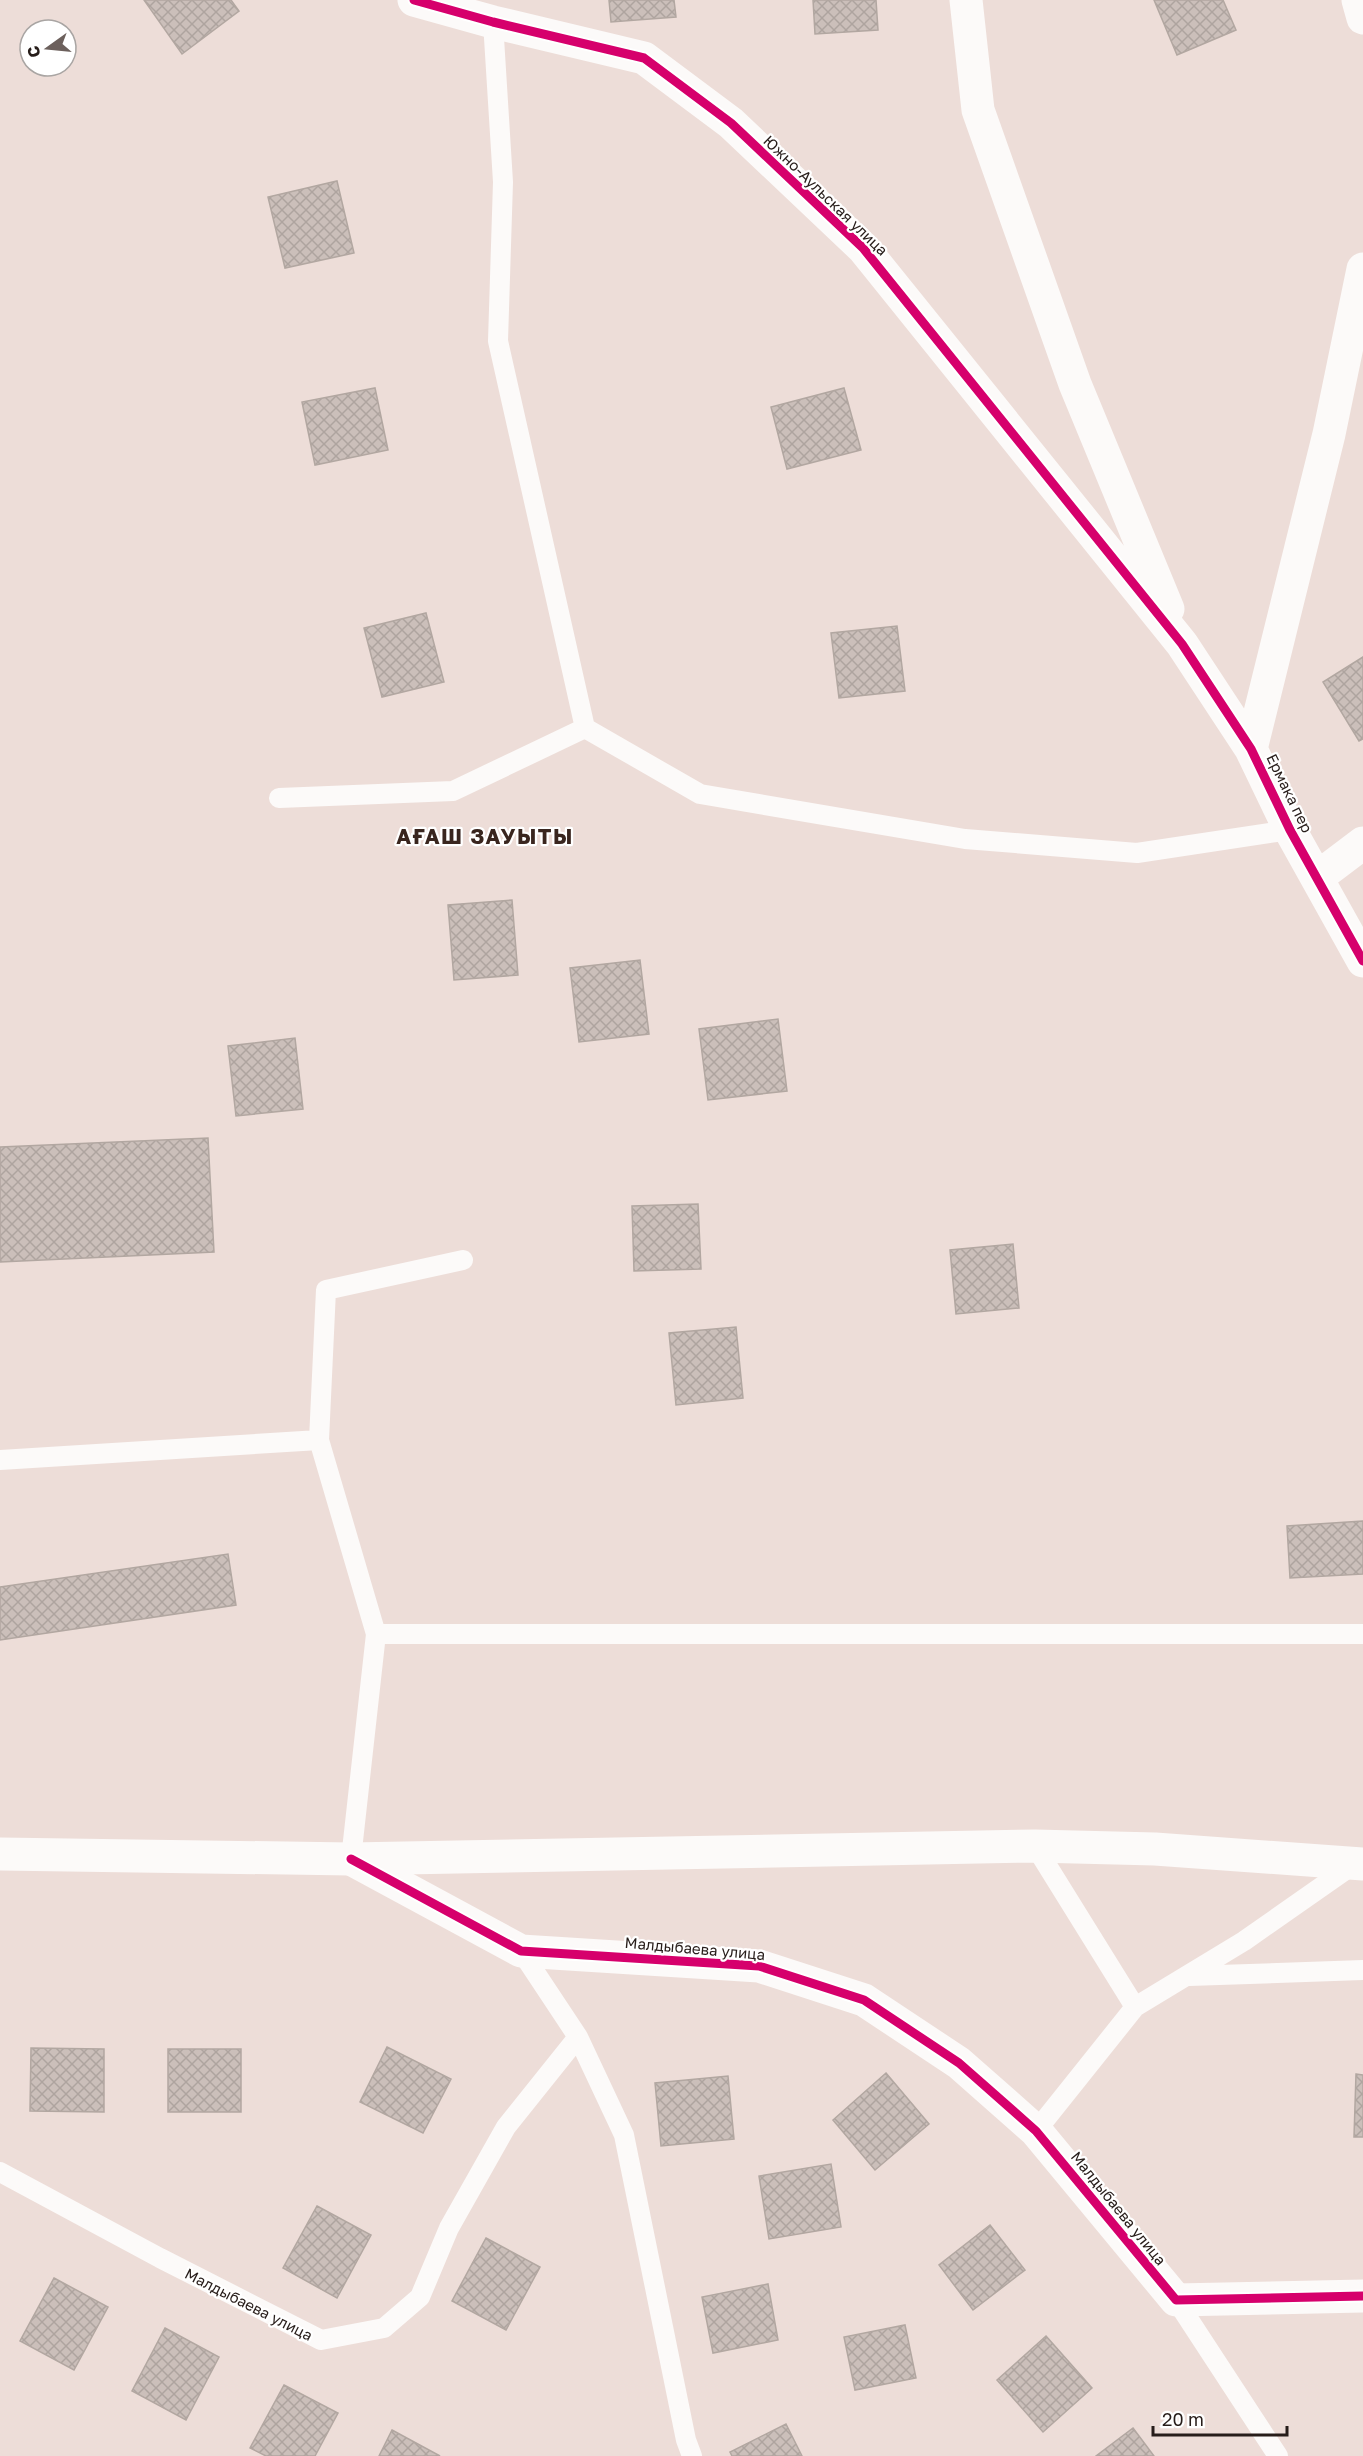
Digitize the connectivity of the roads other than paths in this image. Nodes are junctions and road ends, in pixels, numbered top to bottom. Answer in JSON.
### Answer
{"nodes":[{"id":1,"x":414,"y":0,"type":"edge"},
{"id":2,"x":966,"y":0,"type":"edge"},
{"id":3,"x":1359,"y":0,"type":"edge"},
{"id":4,"x":1363,"y":18,"type":"edge"},
{"id":5,"x":493,"y":22,"type":"junction"},
{"id":6,"x":1363,"y":269,"type":"edge"},
{"id":7,"x":1182,"y":644,"type":"junction"},
{"id":8,"x":585,"y":728,"type":"junction"},
{"id":9,"x":1251,"y":749,"type":"junction"},
{"id":10,"x":279,"y":798,"type":"dead end"},
{"id":11,"x":1290,"y":830,"type":"junction"},
{"id":12,"x":1363,"y":843,"type":"edge"},
{"id":13,"x":1318,"y":877,"type":"junction"},
{"id":14,"x":1363,"y":961,"type":"edge"},
{"id":15,"x":463,"y":1260,"type":"dead end"},
{"id":16,"x":319,"y":1440,"type":"junction"},
{"id":17,"x":0,"y":1460,"type":"edge"},
{"id":18,"x":376,"y":1634,"type":"junction"},
{"id":19,"x":1363,"y":1634,"type":"edge"},
{"id":20,"x":1035,"y":1846,"type":"junction"},
{"id":21,"x":0,"y":1854,"type":"edge"},
{"id":22,"x":351,"y":1859,"type":"junction"},
{"id":23,"x":1359,"y":1863,"type":"edge"},
{"id":24,"x":521,"y":1951,"type":"junction"},
{"id":25,"x":1363,"y":1970,"type":"edge"},
{"id":26,"x":1189,"y":1976,"type":"junction"},
{"id":27,"x":1135,"y":2007,"type":"junction"},
{"id":28,"x":578,"y":2037,"type":"junction"},
{"id":29,"x":1036,"y":2131,"type":"junction"},
{"id":30,"x":0,"y":2172,"type":"edge"},
{"id":31,"x":1363,"y":2296,"type":"edge"},
{"id":32,"x":1176,"y":2300,"type":"junction"},
{"id":33,"x":692,"y":2456,"type":"edge"},
{"id":34,"x":1278,"y":2456,"type":"edge"}],
"edges":[{"from":1,"to":5,"type":"street","name":"Южно-Аульская улица"},
{"from":2,"to":7,"type":"street"},
{"from":3,"to":4,"type":"street"},
{"from":5,"to":7,"type":"street","name":"Южно-Аульская улица"},
{"from":5,"to":8,"type":"lane"},
{"from":6,"to":9,"type":"street","name":"Ермака пер"},
{"from":7,"to":9,"type":"street","name":"Ермака пер"},
{"from":8,"to":10,"type":"lane"},
{"from":8,"to":11,"type":"lane"},
{"from":9,"to":11,"type":"street","name":"Ермака пер"},
{"from":11,"to":13,"type":"street","name":"Ермака пер"},
{"from":12,"to":13,"type":"street"},
{"from":13,"to":14,"type":"street","name":"Ермака пер"},
{"from":15,"to":16,"type":"lane"},
{"from":16,"to":17,"type":"lane"},
{"from":16,"to":18,"type":"lane"},
{"from":18,"to":19,"type":"lane"},
{"from":18,"to":22,"type":"lane"},
{"from":20,"to":22,"type":"street","name":"Малдыбаева улица"},
{"from":20,"to":23,"type":"street","name":"Малдыбаева улица"},
{"from":20,"to":27,"type":"lane"},
{"from":21,"to":22,"type":"street","name":"Малдыбаева улица"},
{"from":22,"to":24,"type":"street","name":"Малдыбаева улица"},
{"from":23,"to":26,"type":"lane"},
{"from":24,"to":28,"type":"lane","name":"Малдыбаева улица"},
{"from":24,"to":29,"type":"street","name":"Малдыбаева улица"},
{"from":25,"to":26,"type":"lane"},
{"from":26,"to":27,"type":"lane"},
{"from":27,"to":29,"type":"lane"},
{"from":28,"to":30,"type":"lane","name":"Малдыбаева улица"},
{"from":28,"to":33,"type":"lane","name":"Малдыбаева улица"},
{"from":29,"to":32,"type":"street","name":"Малдыбаева улица"},
{"from":31,"to":32,"type":"street"},
{"from":32,"to":34,"type":"lane"}]}
